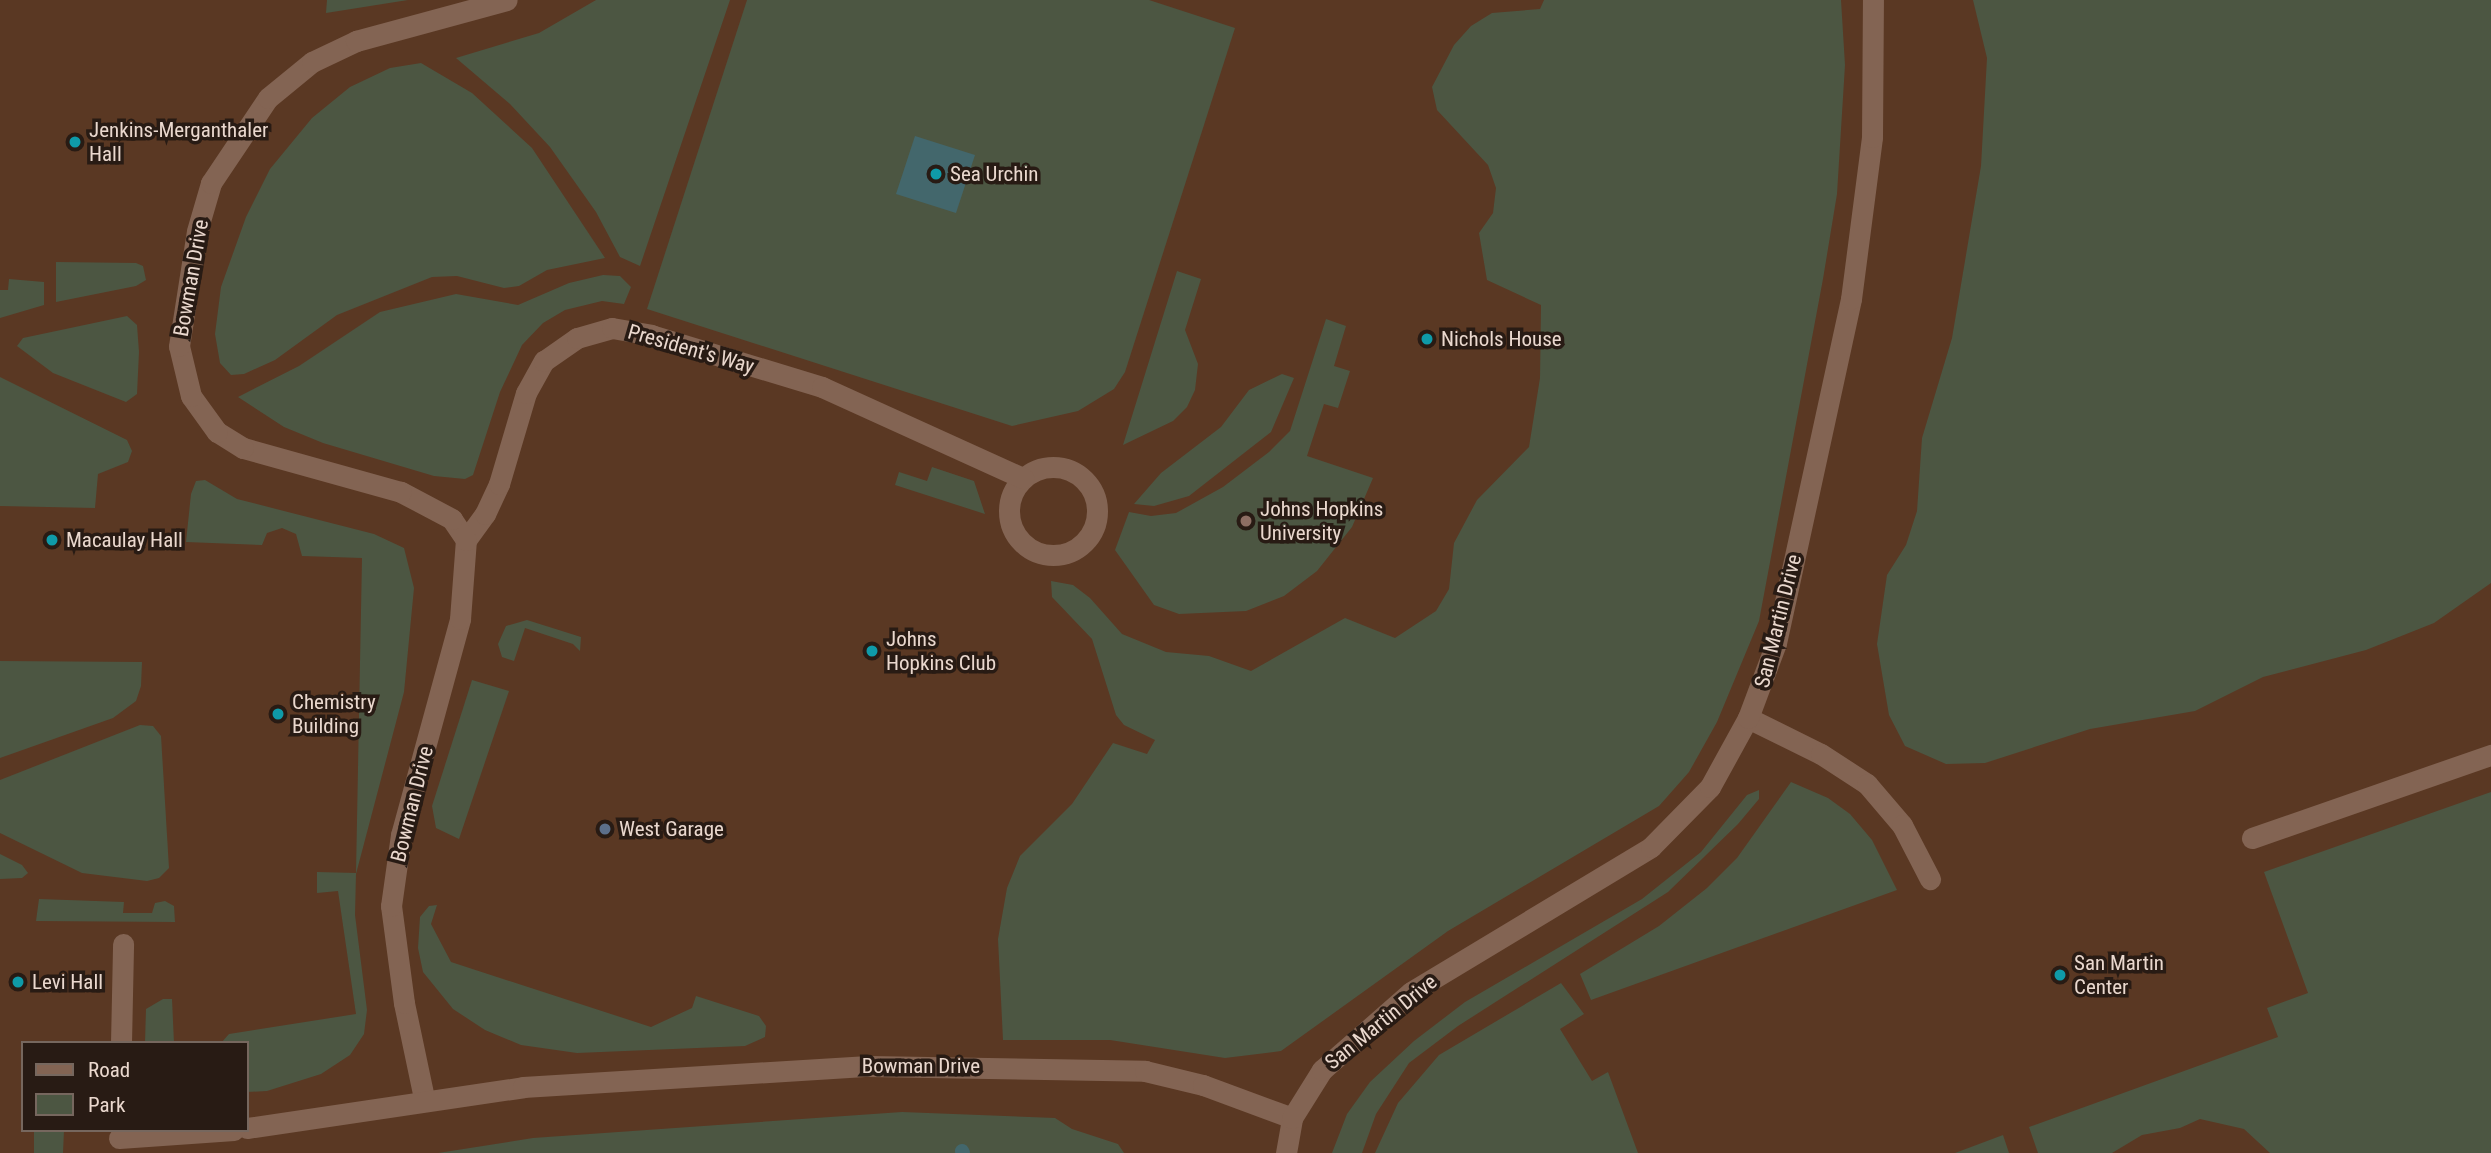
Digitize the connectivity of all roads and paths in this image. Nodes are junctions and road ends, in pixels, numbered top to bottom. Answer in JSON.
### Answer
{"nodes":[{"id":1,"x":508,"y":0,"type":"edge"},
{"id":2,"x":1873,"y":0,"type":"edge"},
{"id":3,"x":1023,"y":478,"type":"junction"},
{"id":4,"x":466,"y":540,"type":"junction"},
{"id":5,"x":1748,"y":718,"type":"junction"},
{"id":6,"x":2491,"y":755,"type":"edge"},
{"id":7,"x":2252,"y":838,"type":"dead end"},
{"id":8,"x":1930,"y":879,"type":"dead end"},
{"id":9,"x":123,"y":944,"type":"dead end"},
{"id":10,"x":121,"y":1041,"type":"edge"},
{"id":11,"x":424,"y":1098,"type":"junction"},
{"id":12,"x":1292,"y":1118,"type":"junction"},
{"id":13,"x":248,"y":1128,"type":"edge"},
{"id":14,"x":213,"y":1132,"type":"edge"},
{"id":15,"x":119,"y":1141,"type":"edge"},
{"id":16,"x":1286,"y":1153,"type":"edge"}],
"edges":[{"from":1,"to":4,"type":"street","name":"Bowman Drive"},
{"from":2,"to":5,"type":"street","name":"San Martin Drive"},
{"from":3,"to":3,"type":"street"},
{"from":3,"to":4,"type":"street","name":"President's Way"},
{"from":4,"to":11,"type":"street","name":"Bowman Drive"},
{"from":5,"to":8,"type":"street"},
{"from":5,"to":12,"type":"street","name":"San Martin Drive"},
{"from":6,"to":7,"type":"street"},
{"from":9,"to":10,"type":"street"},
{"from":11,"to":12,"type":"street","name":"Bowman Drive"},
{"from":11,"to":13,"type":"street"},
{"from":12,"to":16,"type":"street","name":"San Martin Drive"},
{"from":14,"to":15,"type":"street"}]}
